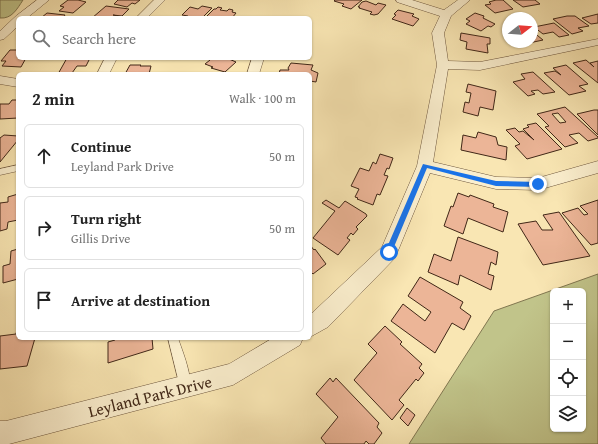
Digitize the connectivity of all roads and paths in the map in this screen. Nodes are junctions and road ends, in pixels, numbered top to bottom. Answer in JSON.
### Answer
{"nodes":[{"id":1,"x":44,"y":0,"type":"edge"},
{"id":2,"x":160,"y":0,"type":"edge"},
{"id":3,"x":401,"y":0,"type":"edge"},
{"id":4,"x":465,"y":0,"type":"edge"},
{"id":5,"x":446,"y":14,"type":"junction"},
{"id":6,"x":23,"y":16,"type":"edge"},
{"id":7,"x":143,"y":16,"type":"edge"},
{"id":8,"x":16,"y":22,"type":"edge"},
{"id":9,"x":0,"y":37,"type":"edge"},
{"id":10,"x":598,"y":42,"type":"edge"},
{"id":11,"x":110,"y":60,"type":"edge"},
{"id":12,"x":257,"y":60,"type":"edge"},
{"id":13,"x":443,"y":65,"type":"junction"},
{"id":14,"x":104,"y":72,"type":"edge"},
{"id":15,"x":254,"y":72,"type":"edge"},
{"id":16,"x":0,"y":80,"type":"edge"},
{"id":17,"x":16,"y":83,"type":"edge"},
{"id":18,"x":425,"y":166,"type":"junction"},
{"id":19,"x":598,"y":167,"type":"edge"},
{"id":20,"x":16,"y":168,"type":"edge"},
{"id":21,"x":0,"y":172,"type":"edge"},
{"id":22,"x":312,"y":326,"type":"edge"},
{"id":23,"x":174,"y":340,"type":"edge"},
{"id":24,"x":290,"y":340,"type":"edge"},
{"id":25,"x":185,"y":387,"type":"junction"},
{"id":26,"x":0,"y":432,"type":"edge"}],
"edges":[{"from":1,"to":6,"type":"street"},
{"from":2,"to":7,"type":"street"},
{"from":3,"to":5,"type":"street"},
{"from":4,"to":5,"type":"street"},
{"from":5,"to":13,"type":"street"},
{"from":8,"to":9,"type":"street"},
{"from":10,"to":13,"type":"street"},
{"from":11,"to":14,"type":"street"},
{"from":12,"to":15,"type":"street"},
{"from":13,"to":18,"type":"street"},
{"from":16,"to":17,"type":"street"},
{"from":18,"to":19,"type":"street"},
{"from":18,"to":22,"type":"street"},
{"from":20,"to":21,"type":"lane"},
{"from":23,"to":25,"type":"lane"},
{"from":24,"to":25,"type":"street","name":"Leyland Park Drive"},
{"from":25,"to":26,"type":"street","name":"Leyland Park Drive"}]}
